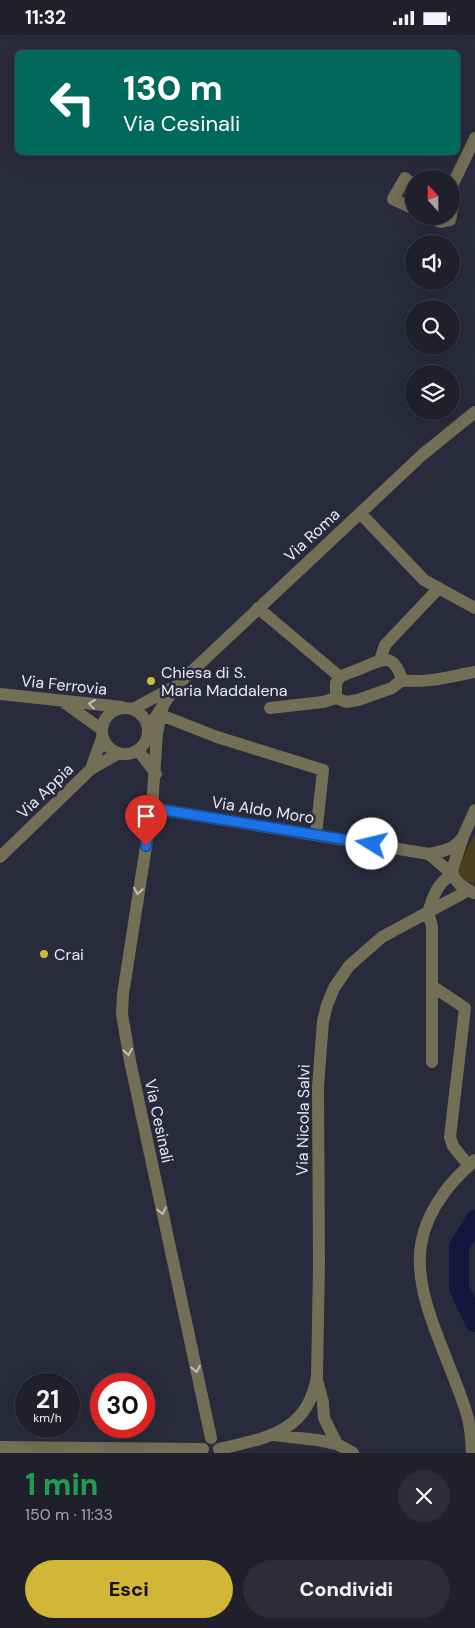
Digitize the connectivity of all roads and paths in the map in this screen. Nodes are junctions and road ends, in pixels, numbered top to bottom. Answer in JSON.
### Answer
{"nodes":[{"id":1,"x":475,"y":138,"type":"edge"},
{"id":2,"x":460,"y":170,"type":"edge"},
{"id":3,"x":405,"y":178,"type":"edge"},
{"id":4,"x":405,"y":205,"type":"edge"},
{"id":5,"x":475,"y":412,"type":"edge"},
{"id":6,"x":360,"y":513,"type":"junction"},
{"id":7,"x":438,"y":589,"type":"junction"},
{"id":8,"x":475,"y":607,"type":"edge"},
{"id":9,"x":258,"y":609,"type":"junction"},
{"id":10,"x":380,"y":660,"type":"junction"},
{"id":11,"x":475,"y":671,"type":"edge"},
{"id":12,"x":340,"y":677,"type":"junction"},
{"id":13,"x":402,"y":680,"type":"junction"},
{"id":14,"x":175,"y":687,"type":"junction"},
{"id":15,"x":0,"y":694,"type":"edge"},
{"id":16,"x":336,"y":698,"type":"junction"},
{"id":17,"x":60,"y":699,"type":"junction"},
{"id":18,"x":164,"y":701,"type":"junction"},
{"id":19,"x":129,"y":708,"type":"junction"},
{"id":20,"x":270,"y":708,"type":"dead end"},
{"id":21,"x":161,"y":715,"type":"junction"},
{"id":22,"x":152,"y":729,"type":"junction"},
{"id":23,"x":102,"y":733,"type":"junction"},
{"id":24,"x":138,"y":749,"type":"junction"},
{"id":25,"x":119,"y":753,"type":"junction"},
{"id":26,"x":91,"y":769,"type":"junction"},
{"id":27,"x":156,"y":774,"type":"junction"},
{"id":28,"x":152,"y":808,"type":"junction"},
{"id":29,"x":475,"y":811,"type":"edge"},
{"id":30,"x":316,"y":835,"type":"junction"},
{"id":31,"x":463,"y":837,"type":"junction"},
{"id":32,"x":429,"y":854,"type":"junction"},
{"id":33,"x":0,"y":857,"type":"edge"},
{"id":34,"x":452,"y":874,"type":"junction"},
{"id":35,"x":435,"y":890,"type":"junction"},
{"id":36,"x":472,"y":892,"type":"edge"},
{"id":37,"x":428,"y":913,"type":"junction"},
{"id":38,"x":432,"y":986,"type":"junction"},
{"id":39,"x":432,"y":1062,"type":"dead end"},
{"id":40,"x":472,"y":1163,"type":"edge"},
{"id":41,"x":317,"y":1378,"type":"junction"},
{"id":42,"x":308,"y":1403,"type":"junction"},
{"id":43,"x":324,"y":1411,"type":"junction"},
{"id":44,"x":273,"y":1435,"type":"junction"},
{"id":45,"x":211,"y":1438,"type":"junction"},
{"id":46,"x":337,"y":1444,"type":"junction"},
{"id":47,"x":0,"y":1447,"type":"edge"},
{"id":48,"x":53,"y":1450,"type":"edge"},
{"id":49,"x":204,"y":1451,"type":"edge"},
{"id":50,"x":218,"y":1451,"type":"edge"},
{"id":51,"x":353,"y":1453,"type":"edge"},
{"id":52,"x":472,"y":1453,"type":"edge"}],
"edges":[{"from":1,"to":2,"type":"street"},
{"from":3,"to":4,"type":"street"},
{"from":5,"to":6,"type":"street","name":"Via Roma"},
{"from":6,"to":7,"type":"street"},
{"from":6,"to":9,"type":"street","name":"Via Roma"},
{"from":7,"to":8,"type":"street"},
{"from":7,"to":10,"type":"street"},
{"from":9,"to":12,"type":"street"},
{"from":9,"to":14,"type":"street","name":"Via Roma"},
{"from":10,"to":12,"type":"street"},
{"from":10,"to":13,"type":"street"},
{"from":11,"to":13,"type":"street"},
{"from":12,"to":16,"type":"street"},
{"from":13,"to":16,"type":"street"},
{"from":14,"to":18,"type":"street","name":"Via Roma"},
{"from":14,"to":19,"type":"street","name":"Via Roma"},
{"from":15,"to":17,"type":"street","name":"Via Ferrovia"},
{"from":16,"to":20,"type":"street"},
{"from":19,"to":17,"type":"street","name":"Via Ferrovia","one_way":true},
{"from":17,"to":23,"type":"street"},
{"from":18,"to":21,"type":"street","name":"Via Roma"},
{"from":18,"to":22,"type":"street","name":"Via Roma"},
{"from":19,"to":22,"type":"street"},
{"from":19,"to":23,"type":"street"},
{"from":21,"to":22,"type":"street","name":"Via Roma"},
{"from":21,"to":30,"type":"street"},
{"from":22,"to":24,"type":"street"},
{"from":22,"to":27,"type":"street","name":"Via Cesinali"},
{"from":23,"to":25,"type":"street"},
{"from":23,"to":26,"type":"street","name":"Via Appia"},
{"from":24,"to":25,"type":"street"},
{"from":24,"to":27,"type":"street"},
{"from":25,"to":26,"type":"street","name":"Via Appia"},
{"from":26,"to":33,"type":"street","name":"Via Appia"},
{"from":27,"to":28,"type":"street","name":"Via Cesinali"},
{"from":28,"to":30,"type":"street","name":"Via Aldo Moro"},
{"from":28,"to":45,"type":"street","name":"Via Cesinali","one_way":true},
{"from":29,"to":31,"type":"street"},
{"from":30,"to":32,"type":"street","name":"Via Aldo Moro"},
{"from":31,"to":32,"type":"street"},
{"from":31,"to":34,"type":"street"},
{"from":32,"to":34,"type":"street"},
{"from":32,"to":35,"type":"street"},
{"from":34,"to":35,"type":"street"},
{"from":34,"to":36,"type":"street"},
{"from":35,"to":37,"type":"street"},
{"from":36,"to":37,"type":"street","name":"Via Nicola Salvi"},
{"from":37,"to":38,"type":"street"},
{"from":37,"to":41,"type":"street","name":"Via Nicola Salvi"},
{"from":38,"to":39,"type":"street"},
{"from":38,"to":40,"type":"street"},
{"from":40,"to":52,"type":"street"},
{"from":41,"to":42,"type":"street"},
{"from":41,"to":43,"type":"street"},
{"from":42,"to":43,"type":"street"},
{"from":42,"to":44,"type":"street"},
{"from":43,"to":46,"type":"street"},
{"from":44,"to":46,"type":"street"},
{"from":44,"to":50,"type":"street"},
{"from":45,"to":49,"type":"street"},
{"from":45,"to":50,"type":"street"},
{"from":46,"to":51,"type":"street"},
{"from":47,"to":48,"type":"street"},
{"from":48,"to":49,"type":"street"}]}
